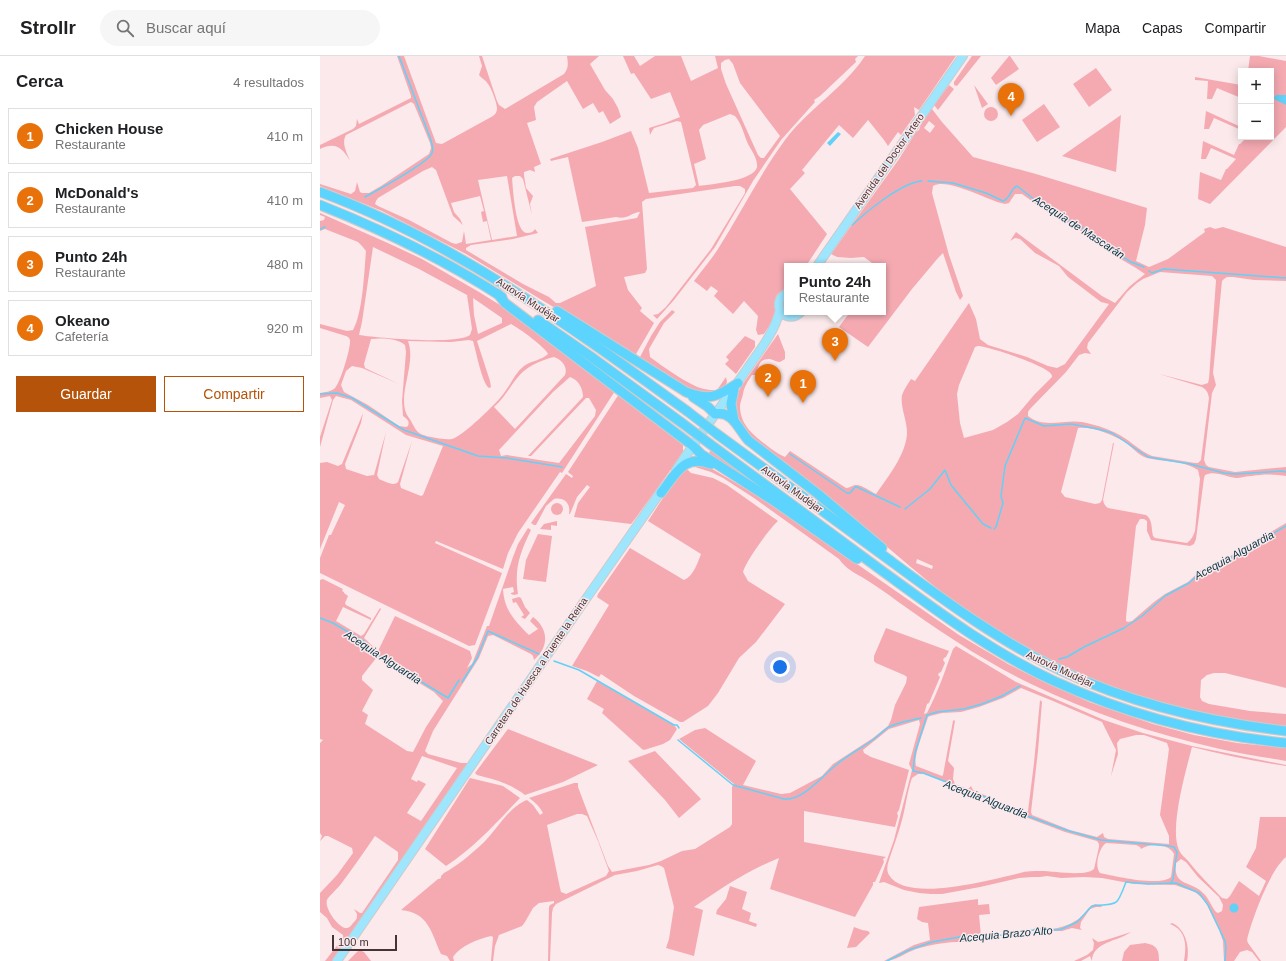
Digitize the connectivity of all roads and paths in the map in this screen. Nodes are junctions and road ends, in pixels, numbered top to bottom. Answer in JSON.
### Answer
{"nodes":[{"id":1,"x":963,"y":56,"type":"edge"},
{"id":2,"x":320,"y":192,"type":"edge"},
{"id":3,"x":320,"y":205,"type":"edge"},
{"id":4,"x":819,"y":263,"type":"edge"},
{"id":5,"x":490,"y":275,"type":"junction"},
{"id":6,"x":498,"y":294,"type":"junction"},
{"id":7,"x":784,"y":295,"type":"edge"},
{"id":8,"x":780,"y":310,"type":"junction"},
{"id":9,"x":784,"y":314,"type":"edge"},
{"id":10,"x":785,"y":315,"type":"edge"},
{"id":11,"x":797,"y":315,"type":"edge"},
{"id":12,"x":792,"y":317,"type":"junction"},
{"id":13,"x":771,"y":332,"type":"junction"},
{"id":14,"x":736,"y":386,"type":"junction"},
{"id":15,"x":686,"y":392,"type":"junction"},
{"id":16,"x":715,"y":414,"type":"junction"},
{"id":17,"x":734,"y":421,"type":"junction"},
{"id":18,"x":693,"y":446,"type":"junction"},
{"id":19,"x":721,"y":467,"type":"junction"},
{"id":20,"x":661,"y":493,"type":"junction"},
{"id":21,"x":898,"y":567,"type":"junction"},
{"id":22,"x":899,"y":583,"type":"junction"},
{"id":23,"x":1286,"y":731,"type":"edge"},
{"id":24,"x":1286,"y":743,"type":"edge"},
{"id":25,"x":337,"y":961,"type":"edge"}],
"edges":[{"from":1,"to":4,"type":"main road","name":"Avenida del Doctor Artero"},
{"from":2,"to":5,"type":"highway","name":"Autovía Mudéjar"},
{"from":3,"to":6,"type":"highway","name":"Autovía Mudéjar"},
{"from":5,"to":15,"type":"highway"},
{"from":5,"to":21,"type":"highway","name":"Autovía Mudéjar","bridge":true},
{"from":6,"to":18,"type":"highway"},
{"from":6,"to":22,"type":"highway","name":"Autovía Mudéjar","bridge":true},
{"from":7,"to":8,"type":"main road"},
{"from":8,"to":9,"type":"main road"},
{"from":8,"to":13,"type":"main road"},
{"from":10,"to":12,"type":"main road"},
{"from":11,"to":12,"type":"main road"},
{"from":12,"to":13,"type":"main road"},
{"from":13,"to":14,"type":"main road"},
{"from":14,"to":15,"type":"highway"},
{"from":14,"to":16,"type":"main road","name":"Carretera de Huesca a Puente la Reina"},
{"from":14,"to":17,"type":"highway"},
{"from":15,"to":16,"type":"highway"},
{"from":16,"to":17,"type":"highway"},
{"from":16,"to":18,"type":"main road","name":"Carretera de Huesca a Puente la Reina"},
{"from":17,"to":21,"type":"highway"},
{"from":18,"to":19,"type":"highway"},
{"from":18,"to":20,"type":"main road","name":"Carretera de Huesca a Puente la Reina"},
{"from":19,"to":20,"type":"highway"},
{"from":19,"to":22,"type":"highway"},
{"from":20,"to":25,"type":"main road","name":"Carretera de Huesca a Puente la Reina"},
{"from":21,"to":23,"type":"highway","name":"Autovía Mudéjar"},
{"from":22,"to":24,"type":"highway","name":"Autovía Mudéjar"}]}
